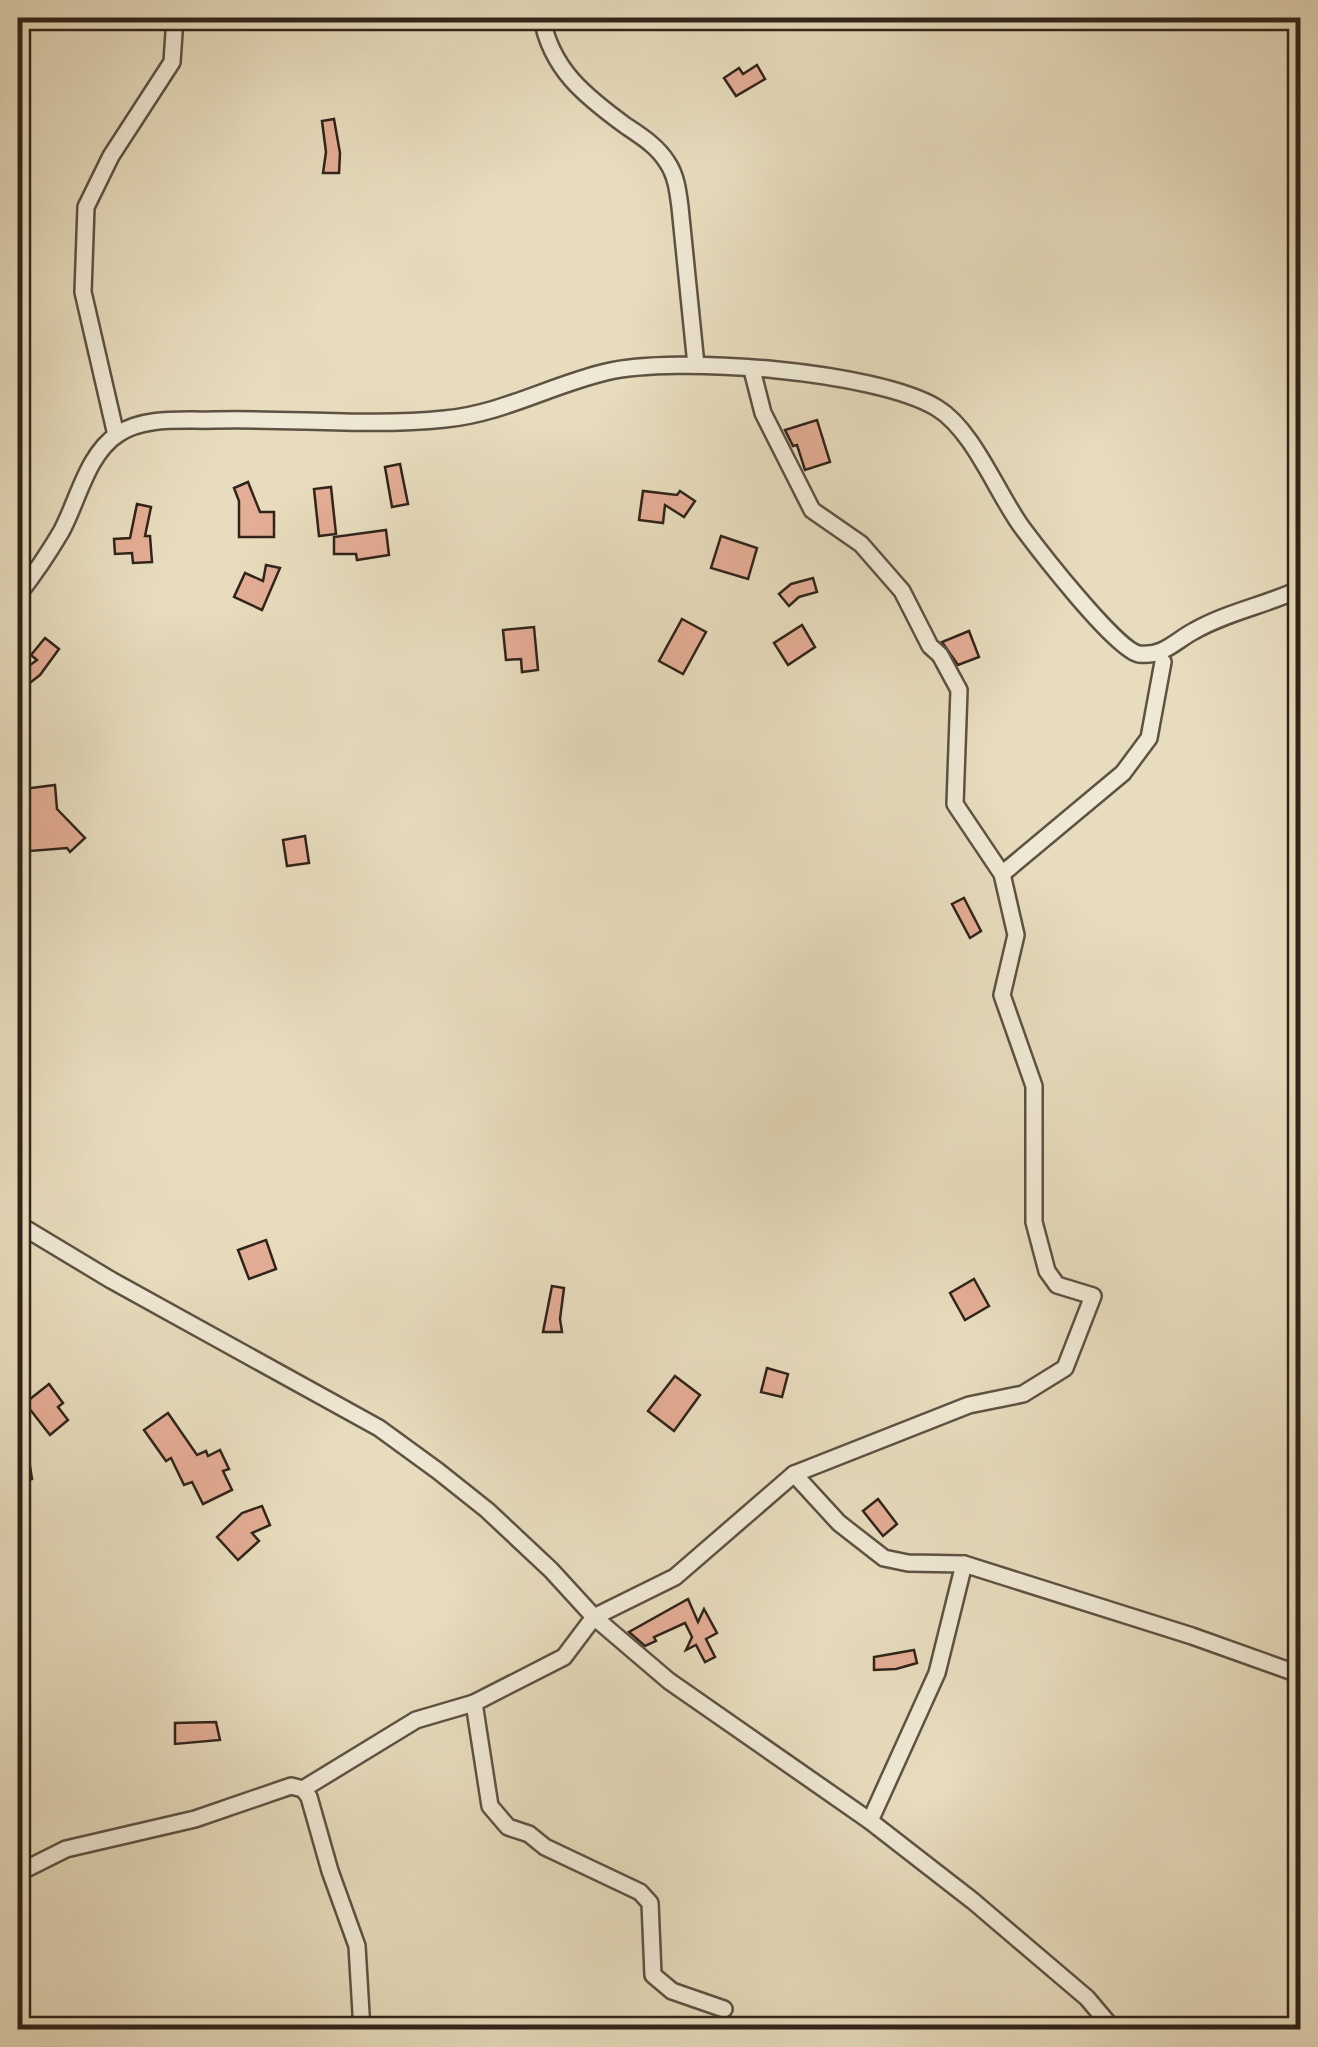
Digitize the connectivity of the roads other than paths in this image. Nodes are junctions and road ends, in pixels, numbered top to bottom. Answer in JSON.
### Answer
{"nodes":[{"id":1,"x":175,"y":18,"type":"edge"},
{"id":2,"x":542,"y":18,"type":"edge"},
{"id":3,"x":696,"y":365,"type":"junction"},
{"id":4,"x":752,"y":370,"type":"junction"},
{"id":5,"x":116,"y":434,"type":"junction"},
{"id":6,"x":1300,"y":589,"type":"edge"},
{"id":7,"x":18,"y":596,"type":"edge"},
{"id":8,"x":1163,"y":662,"type":"dead end"},
{"id":9,"x":1002,"y":874,"type":"junction"},
{"id":10,"x":18,"y":1224,"type":"edge"},
{"id":11,"x":794,"y":1474,"type":"junction"},
{"id":12,"x":964,"y":1564,"type":"junction"},
{"id":13,"x":594,"y":1618,"type":"junction"},
{"id":14,"x":1300,"y":1671,"type":"edge"},
{"id":15,"x":474,"y":1703,"type":"junction"},
{"id":16,"x":303,"y":1789,"type":"junction"},
{"id":17,"x":870,"y":1821,"type":"junction"},
{"id":18,"x":18,"y":1873,"type":"edge"},
{"id":19,"x":724,"y":2008,"type":"dead end"},
{"id":20,"x":362,"y":2030,"type":"edge"},
{"id":21,"x":1114,"y":2030,"type":"edge"}],
"edges":[{"from":1,"to":5,"type":"street"},
{"from":2,"to":3,"type":"street"},
{"from":3,"to":4,"type":"street"},
{"from":3,"to":5,"type":"street"},
{"from":4,"to":6,"type":"street"},
{"from":4,"to":9,"type":"street"},
{"from":5,"to":7,"type":"street"},
{"from":8,"to":9,"type":"street"},
{"from":9,"to":11,"type":"street"},
{"from":10,"to":13,"type":"street"},
{"from":11,"to":12,"type":"street"},
{"from":11,"to":13,"type":"street"},
{"from":12,"to":14,"type":"street"},
{"from":12,"to":17,"type":"street"},
{"from":13,"to":15,"type":"street"},
{"from":13,"to":17,"type":"street"},
{"from":15,"to":16,"type":"street"},
{"from":15,"to":19,"type":"street"},
{"from":16,"to":18,"type":"street"},
{"from":16,"to":20,"type":"street"},
{"from":17,"to":21,"type":"street"}]}
